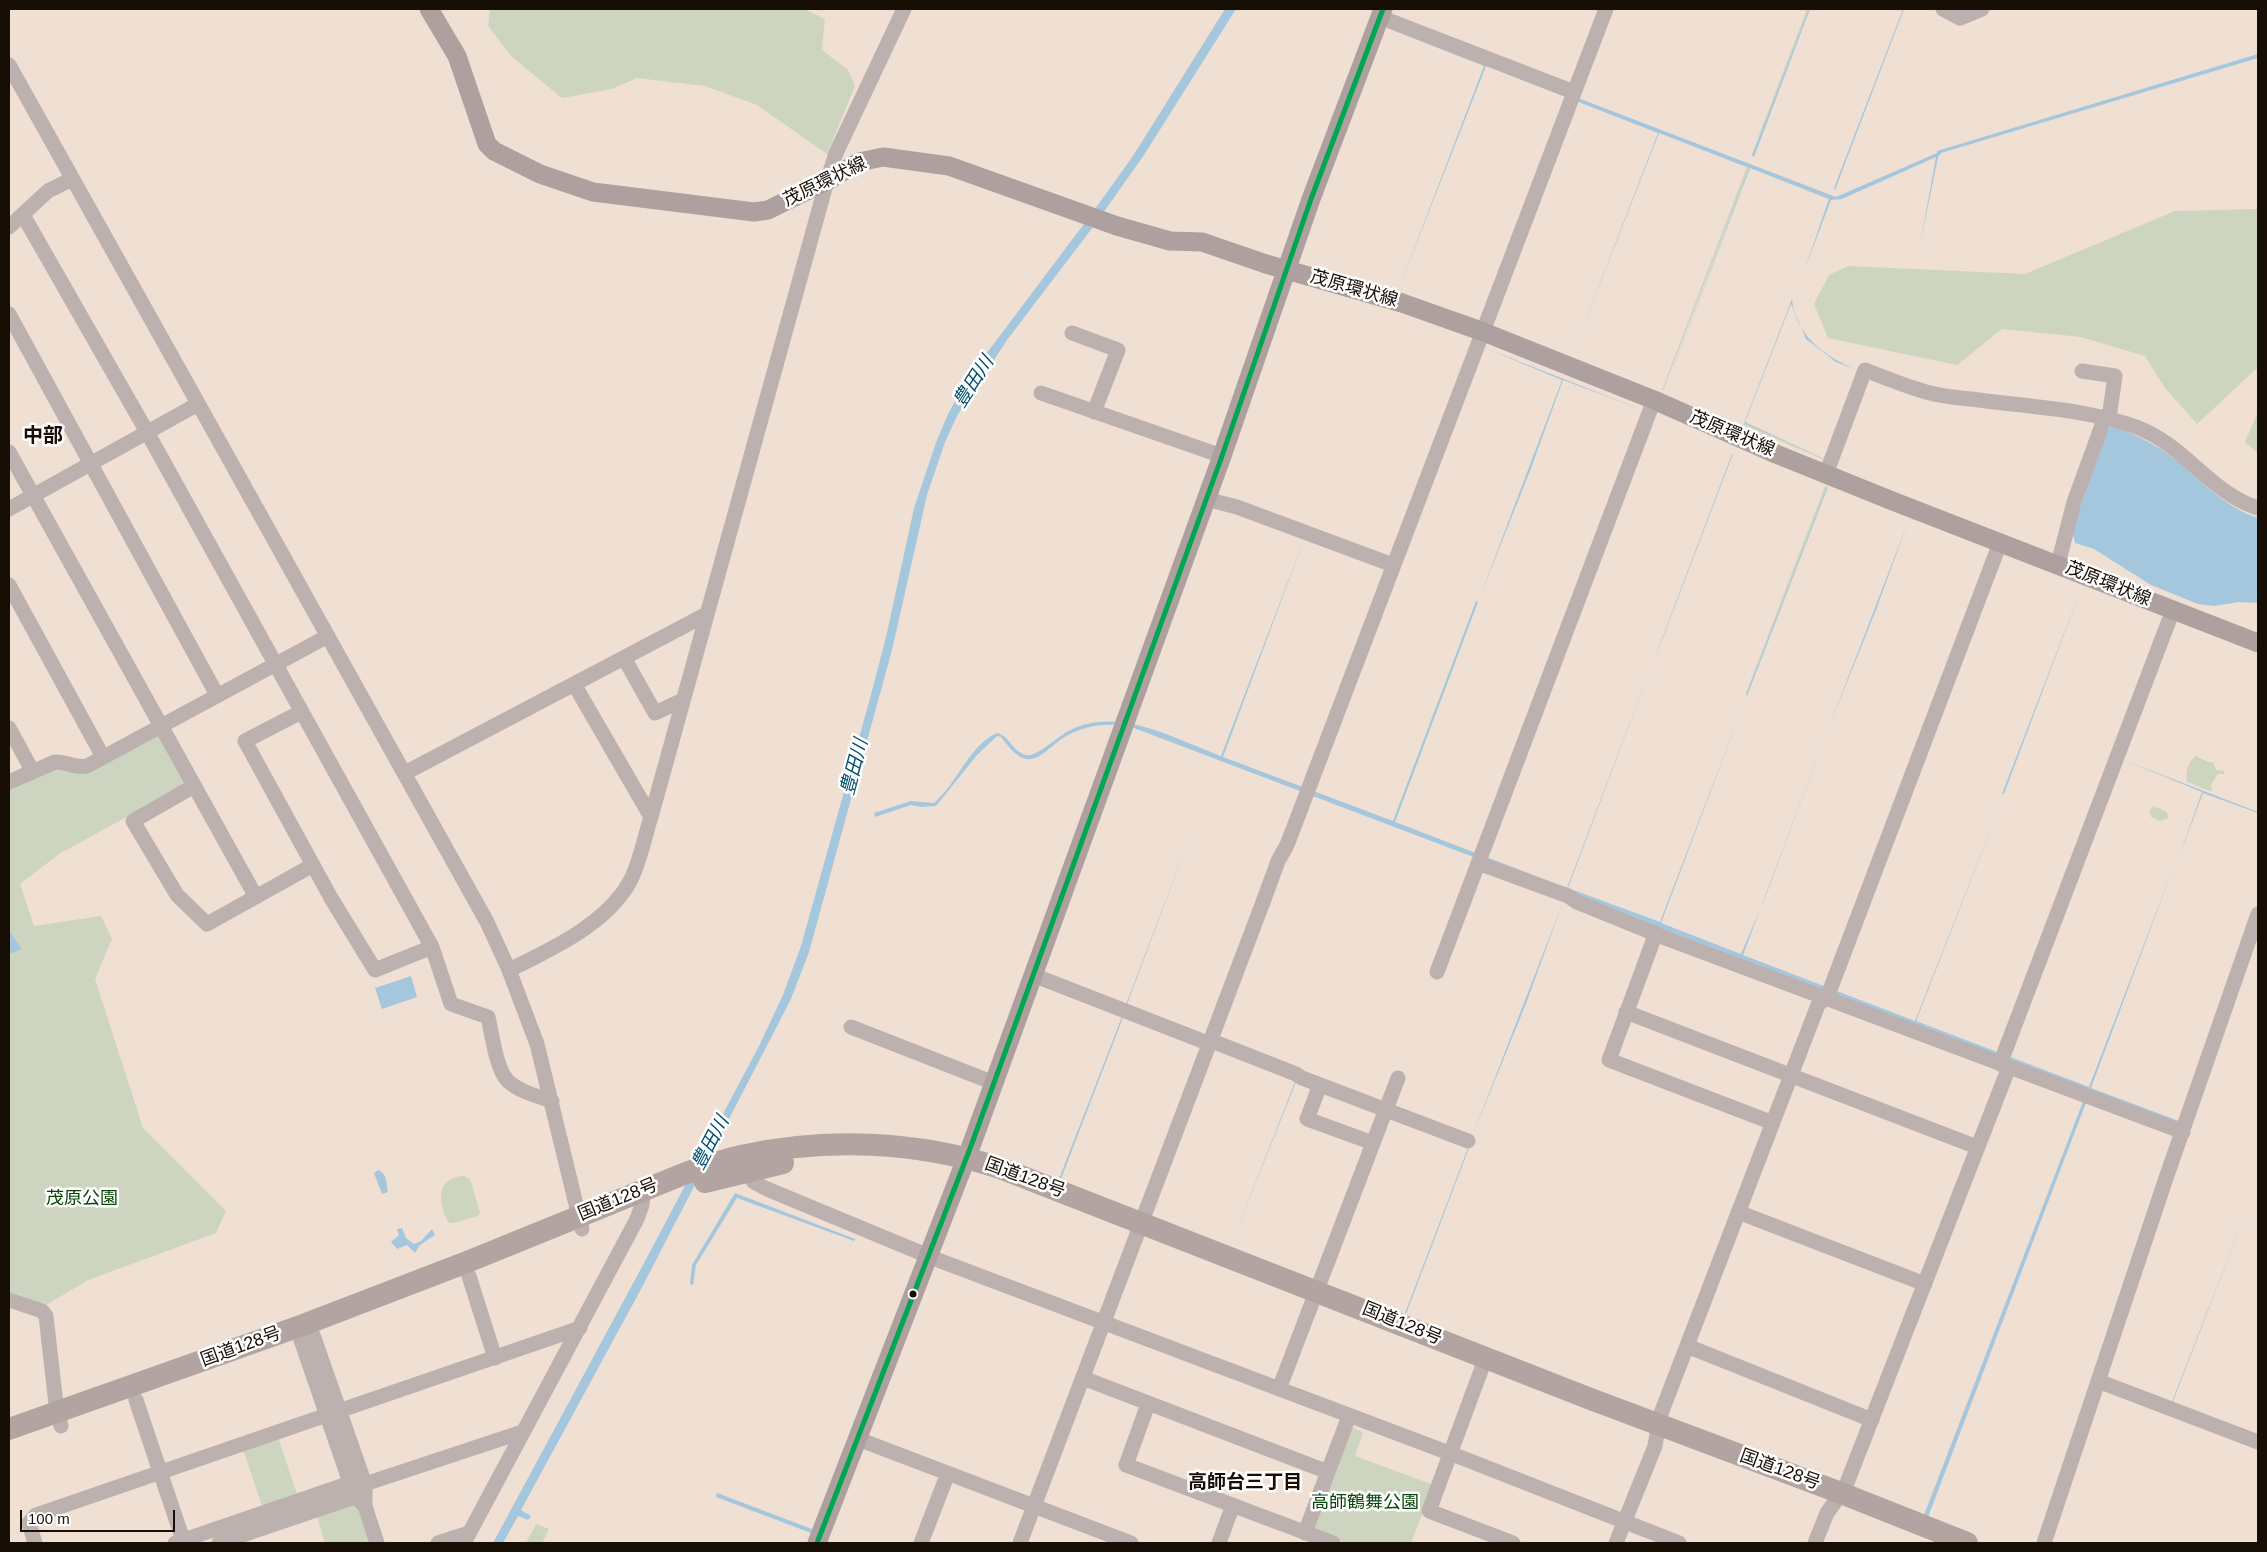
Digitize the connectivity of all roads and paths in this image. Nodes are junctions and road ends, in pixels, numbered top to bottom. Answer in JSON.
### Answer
{"nodes":[{"id":1,"x":429,"y":9,"type":"edge"},
{"id":2,"x":904,"y":9,"type":"edge"},
{"id":3,"x":1606,"y":9,"type":"edge"},
{"id":4,"x":1943,"y":9,"type":"edge"},
{"id":5,"x":1982,"y":9,"type":"edge"},
{"id":6,"x":1382,"y":13,"type":"edge"},
{"id":7,"x":9,"y":65,"type":"edge"},
{"id":8,"x":1574,"y":92,"type":"junction"},
{"id":9,"x":72,"y":179,"type":"junction"},
{"id":10,"x":827,"y":181,"type":"junction"},
{"id":11,"x":23,"y":215,"type":"junction"},
{"id":12,"x":9,"y":227,"type":"edge"},
{"id":13,"x":1287,"y":270,"type":"junction"},
{"id":14,"x":9,"y":314,"type":"edge"},
{"id":15,"x":1482,"y":331,"type":"junction"},
{"id":16,"x":1072,"y":333,"type":"dead end"},
{"id":17,"x":2082,"y":372,"type":"dead end"},
{"id":18,"x":1041,"y":393,"type":"dead end"},
{"id":19,"x":1654,"y":400,"type":"junction"},
{"id":20,"x":198,"y":404,"type":"junction"},
{"id":21,"x":1094,"y":412,"type":"junction"},
{"id":22,"x":2107,"y":418,"type":"junction"},
{"id":23,"x":147,"y":432,"type":"junction"},
{"id":24,"x":9,"y":452,"type":"edge"},
{"id":25,"x":1222,"y":456,"type":"junction"},
{"id":26,"x":90,"y":464,"type":"junction"},
{"id":27,"x":1826,"y":474,"type":"junction"},
{"id":28,"x":33,"y":496,"type":"junction"},
{"id":29,"x":1206,"y":499,"type":"junction"},
{"id":30,"x":2258,"y":508,"type":"edge"},
{"id":31,"x":9,"y":509,"type":"edge"},
{"id":32,"x":2000,"y":543,"type":"junction"},
{"id":33,"x":2058,"y":564,"type":"junction"},
{"id":34,"x":1393,"y":565,"type":"junction"},
{"id":35,"x":9,"y":585,"type":"edge"},
{"id":36,"x":2173,"y":610,"type":"junction"},
{"id":37,"x":707,"y":614,"type":"junction"},
{"id":38,"x":328,"y":636,"type":"junction"},
{"id":39,"x":2258,"y":643,"type":"edge"},
{"id":40,"x":624,"y":658,"type":"junction"},
{"id":41,"x":276,"y":664,"type":"junction"},
{"id":42,"x":574,"y":684,"type":"junction"},
{"id":43,"x":217,"y":695,"type":"junction"},
{"id":44,"x":683,"y":700,"type":"junction"},
{"id":45,"x":301,"y":712,"type":"junction"},
{"id":46,"x":160,"y":726,"type":"junction"},
{"id":47,"x":9,"y":728,"type":"edge"},
{"id":48,"x":103,"y":757,"type":"junction"},
{"id":49,"x":32,"y":772,"type":"junction"},
{"id":50,"x":405,"y":773,"type":"junction"},
{"id":51,"x":9,"y":782,"type":"edge"},
{"id":52,"x":194,"y":786,"type":"junction"},
{"id":53,"x":651,"y":817,"type":"junction"},
{"id":54,"x":1478,"y":863,"type":"junction"},
{"id":55,"x":313,"y":865,"type":"junction"},
{"id":56,"x":256,"y":897,"type":"junction"},
{"id":57,"x":2258,"y":914,"type":"edge"},
{"id":58,"x":1653,"y":932,"type":"junction"},
{"id":59,"x":432,"y":947,"type":"junction"},
{"id":60,"x":509,"y":970,"type":"junction"},
{"id":61,"x":1437,"y":972,"type":"dead end"},
{"id":62,"x":1033,"y":975,"type":"junction"},
{"id":63,"x":1824,"y":998,"type":"junction"},
{"id":64,"x":1626,"y":1012,"type":"junction"},
{"id":65,"x":851,"y":1027,"type":"dead end"},
{"id":66,"x":1211,"y":1042,"type":"junction"},
{"id":67,"x":2004,"y":1065,"type":"junction"},
{"id":68,"x":1792,"y":1075,"type":"junction"},
{"id":69,"x":1398,"y":1078,"type":"dead end"},
{"id":70,"x":994,"y":1084,"type":"junction"},
{"id":71,"x":1320,"y":1085,"type":"junction"},
{"id":72,"x":552,"y":1101,"type":"junction"},
{"id":73,"x":1385,"y":1110,"type":"junction"},
{"id":74,"x":1773,"y":1123,"type":"junction"},
{"id":75,"x":2183,"y":1132,"type":"junction"},
{"id":76,"x":1468,"y":1141,"type":"dead end"},
{"id":77,"x":1373,"y":1144,"type":"junction"},
{"id":78,"x":1977,"y":1148,"type":"junction"},
{"id":79,"x":740,"y":1164,"type":"junction"},
{"id":80,"x":964,"y":1165,"type":"junction"},
{"id":81,"x":651,"y":1194,"type":"junction"},
{"id":82,"x":1738,"y":1212,"type":"junction"},
{"id":83,"x":580,"y":1223,"type":"junction"},
{"id":84,"x":1140,"y":1229,"type":"junction"},
{"id":85,"x":927,"y":1256,"type":"junction"},
{"id":86,"x":469,"y":1276,"type":"junction"},
{"id":87,"x":1924,"y":1284,"type":"junction"},
{"id":88,"x":1314,"y":1297,"type":"junction"},
{"id":89,"x":9,"y":1300,"type":"edge"},
{"id":90,"x":1104,"y":1323,"type":"junction"},
{"id":91,"x":580,"y":1328,"type":"junction"},
{"id":92,"x":306,"y":1333,"type":"junction"},
{"id":93,"x":1687,"y":1346,"type":"junction"},
{"id":94,"x":495,"y":1358,"type":"junction"},
{"id":95,"x":1484,"y":1364,"type":"junction"},
{"id":96,"x":1082,"y":1378,"type":"junction"},
{"id":97,"x":2098,"y":1381,"type":"junction"},
{"id":98,"x":1279,"y":1389,"type":"junction"},
{"id":99,"x":136,"y":1400,"type":"junction"},
{"id":100,"x":1148,"y":1404,"type":"junction"},
{"id":101,"x":333,"y":1414,"type":"junction"},
{"id":102,"x":1349,"y":1416,"type":"junction"},
{"id":103,"x":59,"y":1419,"type":"junction"},
{"id":104,"x":1872,"y":1420,"type":"junction"},
{"id":105,"x":9,"y":1430,"type":"edge"},
{"id":106,"x":522,"y":1432,"type":"junction"},
{"id":107,"x":1658,"y":1432,"type":"junction"},
{"id":108,"x":858,"y":1439,"type":"junction"},
{"id":109,"x":2258,"y":1442,"type":"edge"},
{"id":110,"x":9,"y":1444,"type":"edge"},
{"id":111,"x":1450,"y":1455,"type":"junction"},
{"id":112,"x":1328,"y":1472,"type":"junction"},
{"id":113,"x":160,"y":1473,"type":"junction"},
{"id":114,"x":948,"y":1474,"type":"junction"},
{"id":115,"x":358,"y":1493,"type":"junction"},
{"id":116,"x":1837,"y":1499,"type":"junction"},
{"id":117,"x":1034,"y":1506,"type":"junction"},
{"id":118,"x":1233,"y":1506,"type":"junction"},
{"id":119,"x":1625,"y":1522,"type":"junction"},
{"id":120,"x":1305,"y":1533,"type":"junction"},
{"id":121,"x":466,"y":1538,"type":"edge"},
{"id":122,"x":181,"y":1542,"type":"edge"},
{"id":123,"x":35,"y":1543,"type":"edge"},
{"id":124,"x":219,"y":1543,"type":"edge"},
{"id":125,"x":377,"y":1543,"type":"edge"},
{"id":126,"x":438,"y":1543,"type":"edge"},
{"id":127,"x":817,"y":1543,"type":"edge"},
{"id":128,"x":921,"y":1543,"type":"edge"},
{"id":129,"x":1020,"y":1543,"type":"edge"},
{"id":130,"x":1131,"y":1543,"type":"edge"},
{"id":131,"x":1219,"y":1543,"type":"edge"},
{"id":132,"x":1333,"y":1543,"type":"edge"},
{"id":133,"x":1514,"y":1543,"type":"edge"},
{"id":134,"x":1616,"y":1543,"type":"edge"},
{"id":135,"x":1679,"y":1543,"type":"edge"},
{"id":136,"x":1815,"y":1543,"type":"edge"},
{"id":137,"x":1931,"y":1543,"type":"edge"},
{"id":138,"x":1967,"y":1543,"type":"edge"},
{"id":139,"x":2044,"y":1543,"type":"edge"}],
"edges":[{"from":1,"to":10,"type":"main road","name":"茂原環状線"},
{"from":2,"to":10,"type":"street"},
{"from":3,"to":8,"type":"street"},
{"from":4,"to":5,"type":"street"},
{"from":6,"to":8,"type":"street"},
{"from":6,"to":13,"type":"main road"},
{"from":7,"to":9,"type":"street"},
{"from":8,"to":15,"type":"street"},
{"from":9,"to":11,"type":"street"},
{"from":9,"to":20,"type":"street"},
{"from":10,"to":13,"type":"main road","name":"茂原環状線"},
{"from":10,"to":37,"type":"street"},
{"from":11,"to":12,"type":"street"},
{"from":11,"to":23,"type":"street"},
{"from":13,"to":15,"type":"main road","name":"茂原環状線"},
{"from":13,"to":25,"type":"main road"},
{"from":14,"to":26,"type":"street"},
{"from":15,"to":19,"type":"main road","name":"茂原環状線"},
{"from":15,"to":34,"type":"street"},
{"from":16,"to":21,"type":"street"},
{"from":17,"to":22,"type":"street"},
{"from":18,"to":21,"type":"street"},
{"from":19,"to":27,"type":"main road","name":"茂原環状線"},
{"from":19,"to":54,"type":"street"},
{"from":20,"to":23,"type":"street"},
{"from":20,"to":38,"type":"street"},
{"from":21,"to":25,"type":"street"},
{"from":22,"to":27,"type":"street"},
{"from":22,"to":30,"type":"street"},
{"from":22,"to":33,"type":"street"},
{"from":23,"to":26,"type":"street"},
{"from":23,"to":41,"type":"street"},
{"from":24,"to":28,"type":"street"},
{"from":25,"to":29,"type":"main road"},
{"from":26,"to":28,"type":"street"},
{"from":26,"to":43,"type":"street"},
{"from":27,"to":32,"type":"main road","name":"茂原環状線"},
{"from":28,"to":31,"type":"street"},
{"from":28,"to":46,"type":"street"},
{"from":29,"to":34,"type":"street"},
{"from":29,"to":62,"type":"main road"},
{"from":32,"to":33,"type":"main road","name":"茂原環状線"},
{"from":32,"to":63,"type":"street"},
{"from":33,"to":36,"type":"main road","name":"茂原環状線"},
{"from":34,"to":66,"type":"street"},
{"from":35,"to":48,"type":"street"},
{"from":36,"to":39,"type":"main road","name":"茂原環状線"},
{"from":36,"to":67,"type":"street"},
{"from":37,"to":40,"type":"street"},
{"from":37,"to":44,"type":"street"},
{"from":38,"to":41,"type":"street"},
{"from":38,"to":50,"type":"street"},
{"from":40,"to":42,"type":"street"},
{"from":40,"to":44,"type":"street"},
{"from":41,"to":43,"type":"street"},
{"from":41,"to":45,"type":"street"},
{"from":42,"to":50,"type":"street"},
{"from":42,"to":53,"type":"street"},
{"from":43,"to":46,"type":"street"},
{"from":44,"to":53,"type":"street"},
{"from":45,"to":55,"type":"street"},
{"from":45,"to":59,"type":"street"},
{"from":46,"to":48,"type":"street"},
{"from":46,"to":52,"type":"street"},
{"from":47,"to":49,"type":"street"},
{"from":48,"to":49,"type":"street"},
{"from":49,"to":51,"type":"street"},
{"from":50,"to":60,"type":"street"},
{"from":52,"to":56,"type":"street"},
{"from":52,"to":56,"type":"street"},
{"from":53,"to":60,"type":"street"},
{"from":54,"to":58,"type":"street"},
{"from":54,"to":61,"type":"street"},
{"from":55,"to":56,"type":"street"},
{"from":55,"to":59,"type":"street"},
{"from":57,"to":75,"type":"street"},
{"from":58,"to":63,"type":"street"},
{"from":58,"to":64,"type":"street"},
{"from":59,"to":72,"type":"street"},
{"from":60,"to":72,"type":"street"},
{"from":62,"to":66,"type":"street"},
{"from":62,"to":70,"type":"main road"},
{"from":63,"to":67,"type":"street"},
{"from":63,"to":68,"type":"street"},
{"from":64,"to":68,"type":"street"},
{"from":64,"to":74,"type":"street"},
{"from":65,"to":70,"type":"street"},
{"from":66,"to":71,"type":"street"},
{"from":66,"to":84,"type":"street"},
{"from":67,"to":75,"type":"street"},
{"from":67,"to":78,"type":"street"},
{"from":68,"to":74,"type":"street"},
{"from":68,"to":78,"type":"street"},
{"from":69,"to":73,"type":"street"},
{"from":70,"to":80,"type":"main road"},
{"from":71,"to":73,"type":"street"},
{"from":71,"to":77,"type":"street"},
{"from":72,"to":83,"type":"street"},
{"from":73,"to":76,"type":"street"},
{"from":73,"to":77,"type":"street"},
{"from":74,"to":82,"type":"street"},
{"from":75,"to":97,"type":"street"},
{"from":77,"to":88,"type":"street"},
{"from":78,"to":87,"type":"street"},
{"from":79,"to":80,"type":"highway","name":"国道128号"},
{"from":79,"to":81,"type":"highway","name":"国道128号"},
{"from":79,"to":81,"type":"highway","name":"国道128号"},
{"from":79,"to":85,"type":"street"},
{"from":80,"to":84,"type":"highway","name":"国道128号"},
{"from":80,"to":85,"type":"main road"},
{"from":81,"to":83,"type":"highway","name":"国道128号"},
{"from":81,"to":91,"type":"street"},
{"from":82,"to":87,"type":"street"},
{"from":82,"to":93,"type":"street"},
{"from":83,"to":86,"type":"highway","name":"国道128号"},
{"from":83,"to":92,"type":"highway","name":"国道128号"},
{"from":84,"to":88,"type":"highway","name":"国道128号"},
{"from":84,"to":90,"type":"street"},
{"from":85,"to":90,"type":"street"},
{"from":85,"to":108,"type":"main road"},
{"from":86,"to":92,"type":"highway","name":"国道128号"},
{"from":86,"to":94,"type":"street"},
{"from":87,"to":104,"type":"street"},
{"from":88,"to":95,"type":"highway","name":"国道128号"},
{"from":88,"to":98,"type":"street"},
{"from":89,"to":103,"type":"street"},
{"from":90,"to":96,"type":"street"},
{"from":90,"to":98,"type":"street"},
{"from":91,"to":94,"type":"street"},
{"from":91,"to":106,"type":"street"},
{"from":92,"to":99,"type":"highway","name":"国道128号"},
{"from":92,"to":101,"type":"street"},
{"from":92,"to":103,"type":"highway","name":"国道128号"},
{"from":93,"to":104,"type":"street"},
{"from":93,"to":107,"type":"street"},
{"from":94,"to":101,"type":"street"},
{"from":95,"to":107,"type":"highway","name":"国道128号"},
{"from":95,"to":111,"type":"street"},
{"from":96,"to":100,"type":"street"},
{"from":96,"to":117,"type":"street"},
{"from":97,"to":109,"type":"street"},
{"from":97,"to":139,"type":"street"},
{"from":98,"to":102,"type":"street"},
{"from":99,"to":103,"type":"highway","name":"国道128号"},
{"from":99,"to":113,"type":"street"},
{"from":100,"to":112,"type":"street"},
{"from":100,"to":118,"type":"street"},
{"from":101,"to":113,"type":"street"},
{"from":101,"to":115,"type":"street"},
{"from":102,"to":111,"type":"street"},
{"from":102,"to":112,"type":"street"},
{"from":103,"to":105,"type":"highway","name":"国道128号"},
{"from":103,"to":110,"type":"highway","name":"国道128号"},
{"from":104,"to":116,"type":"street"},
{"from":106,"to":115,"type":"street"},
{"from":106,"to":121,"type":"street"},
{"from":107,"to":116,"type":"highway","name":"国道128号"},
{"from":107,"to":119,"type":"street"},
{"from":108,"to":114,"type":"street"},
{"from":108,"to":127,"type":"main road"},
{"from":111,"to":119,"type":"street"},
{"from":111,"to":133,"type":"street"},
{"from":112,"to":120,"type":"street"},
{"from":113,"to":122,"type":"street"},
{"from":113,"to":123,"type":"street"},
{"from":114,"to":117,"type":"street"},
{"from":114,"to":128,"type":"street"},
{"from":115,"to":122,"type":"street"},
{"from":115,"to":124,"type":"street"},
{"from":115,"to":125,"type":"street"},
{"from":116,"to":136,"type":"street"},
{"from":116,"to":137,"type":"highway","name":"国道128号"},
{"from":116,"to":138,"type":"highway","name":"国道128号"},
{"from":117,"to":129,"type":"street"},
{"from":117,"to":130,"type":"street"},
{"from":118,"to":120,"type":"street"},
{"from":118,"to":131,"type":"street"},
{"from":119,"to":134,"type":"street"},
{"from":119,"to":135,"type":"street"},
{"from":120,"to":132,"type":"street"},
{"from":121,"to":126,"type":"street"}]}
